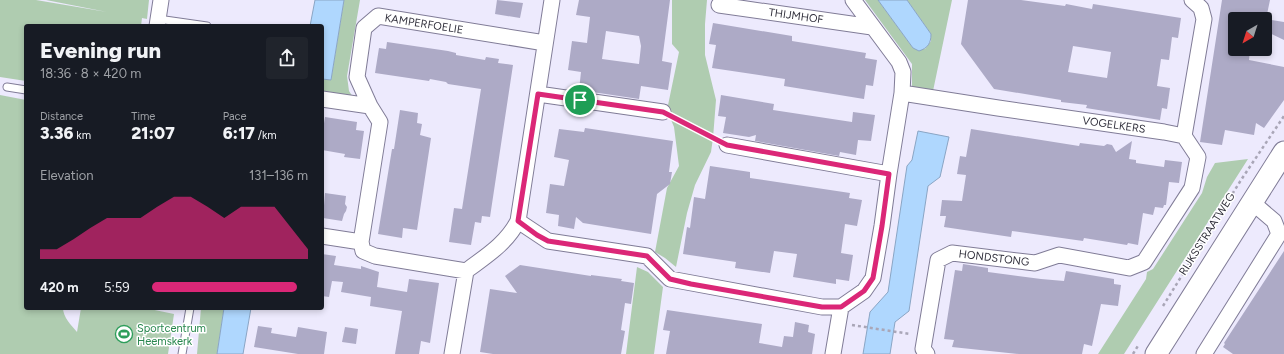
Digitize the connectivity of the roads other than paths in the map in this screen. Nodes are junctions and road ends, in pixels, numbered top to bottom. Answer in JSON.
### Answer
{"nodes":[{"id":1,"x":161,"y":0,"type":"edge"},
{"id":2,"x":552,"y":0,"type":"edge"},
{"id":3,"x":853,"y":0,"type":"edge"},
{"id":4,"x":1189,"y":0,"type":"edge"},
{"id":5,"x":719,"y":5,"type":"dead end"},
{"id":6,"x":158,"y":23,"type":"edge"},
{"id":7,"x":174,"y":24,"type":"edge"},
{"id":8,"x":872,"y":27,"type":"junction"},
{"id":9,"x":545,"y":44,"type":"junction"},
{"id":10,"x":7,"y":87,"type":"dead end"},
{"id":11,"x":24,"y":90,"type":"edge"},
{"id":12,"x":902,"y":93,"type":"junction"},
{"id":13,"x":538,"y":94,"type":"junction"},
{"id":14,"x":324,"y":99,"type":"edge"},
{"id":15,"x":370,"y":106,"type":"junction"},
{"id":16,"x":663,"y":112,"type":"road end"},
{"id":17,"x":1184,"y":136,"type":"junction"},
{"id":18,"x":727,"y":145,"type":"road end"},
{"id":19,"x":1284,"y":152,"type":"edge"},
{"id":20,"x":889,"y":174,"type":"junction"},
{"id":21,"x":1253,"y":203,"type":"junction"},
{"id":22,"x":518,"y":221,"type":"junction"},
{"id":23,"x":324,"y":236,"type":"edge"},
{"id":24,"x":360,"y":242,"type":"junction"},
{"id":25,"x":466,"y":271,"type":"junction"},
{"id":26,"x":841,"y":307,"type":"junction"},
{"id":27,"x":190,"y":310,"type":"edge"},
{"id":28,"x":1149,"y":347,"type":"edge"},
{"id":29,"x":182,"y":354,"type":"edge"},
{"id":30,"x":452,"y":354,"type":"edge"},
{"id":31,"x":833,"y":354,"type":"edge"},
{"id":32,"x":926,"y":354,"type":"edge"},
{"id":33,"x":1204,"y":354,"type":"edge"}],
"edges":[{"from":1,"to":6,"type":"street"},
{"from":2,"to":9,"type":"street"},
{"from":3,"to":8,"type":"street"},
{"from":4,"to":17,"type":"street"},
{"from":5,"to":8,"type":"street","name":"THIJMHOF"},
{"from":6,"to":7,"type":"lane"},
{"from":8,"to":12,"type":"street"},
{"from":9,"to":13,"type":"street"},
{"from":9,"to":15,"type":"street","name":"KAMPERFOELIE"},
{"from":10,"to":11,"type":"lane"},
{"from":12,"to":17,"type":"street","name":"VOGELKERS"},
{"from":12,"to":20,"type":"street"},
{"from":13,"to":16,"type":"street"},
{"from":13,"to":22,"type":"street"},
{"from":14,"to":15,"type":"street"},
{"from":15,"to":24,"type":"street","name":"KAMPERFOELIE"},
{"from":17,"to":32,"type":"street","name":"HONDSTONG"},
{"from":18,"to":20,"type":"street"},
{"from":19,"to":21,"type":"main road","name":"RIJKSSTRAATWEG"},
{"from":20,"to":26,"type":"street"},
{"from":21,"to":28,"type":"main road","name":"RIJKSSTRAATWEG"},
{"from":21,"to":33,"type":"street","name":"RIJKSSTRAATWEG"},
{"from":22,"to":25,"type":"street"},
{"from":22,"to":26,"type":"street"},
{"from":23,"to":24,"type":"street"},
{"from":24,"to":25,"type":"street"},
{"from":25,"to":30,"type":"street"},
{"from":26,"to":31,"type":"street"},
{"from":27,"to":29,"type":"lane"}]}
